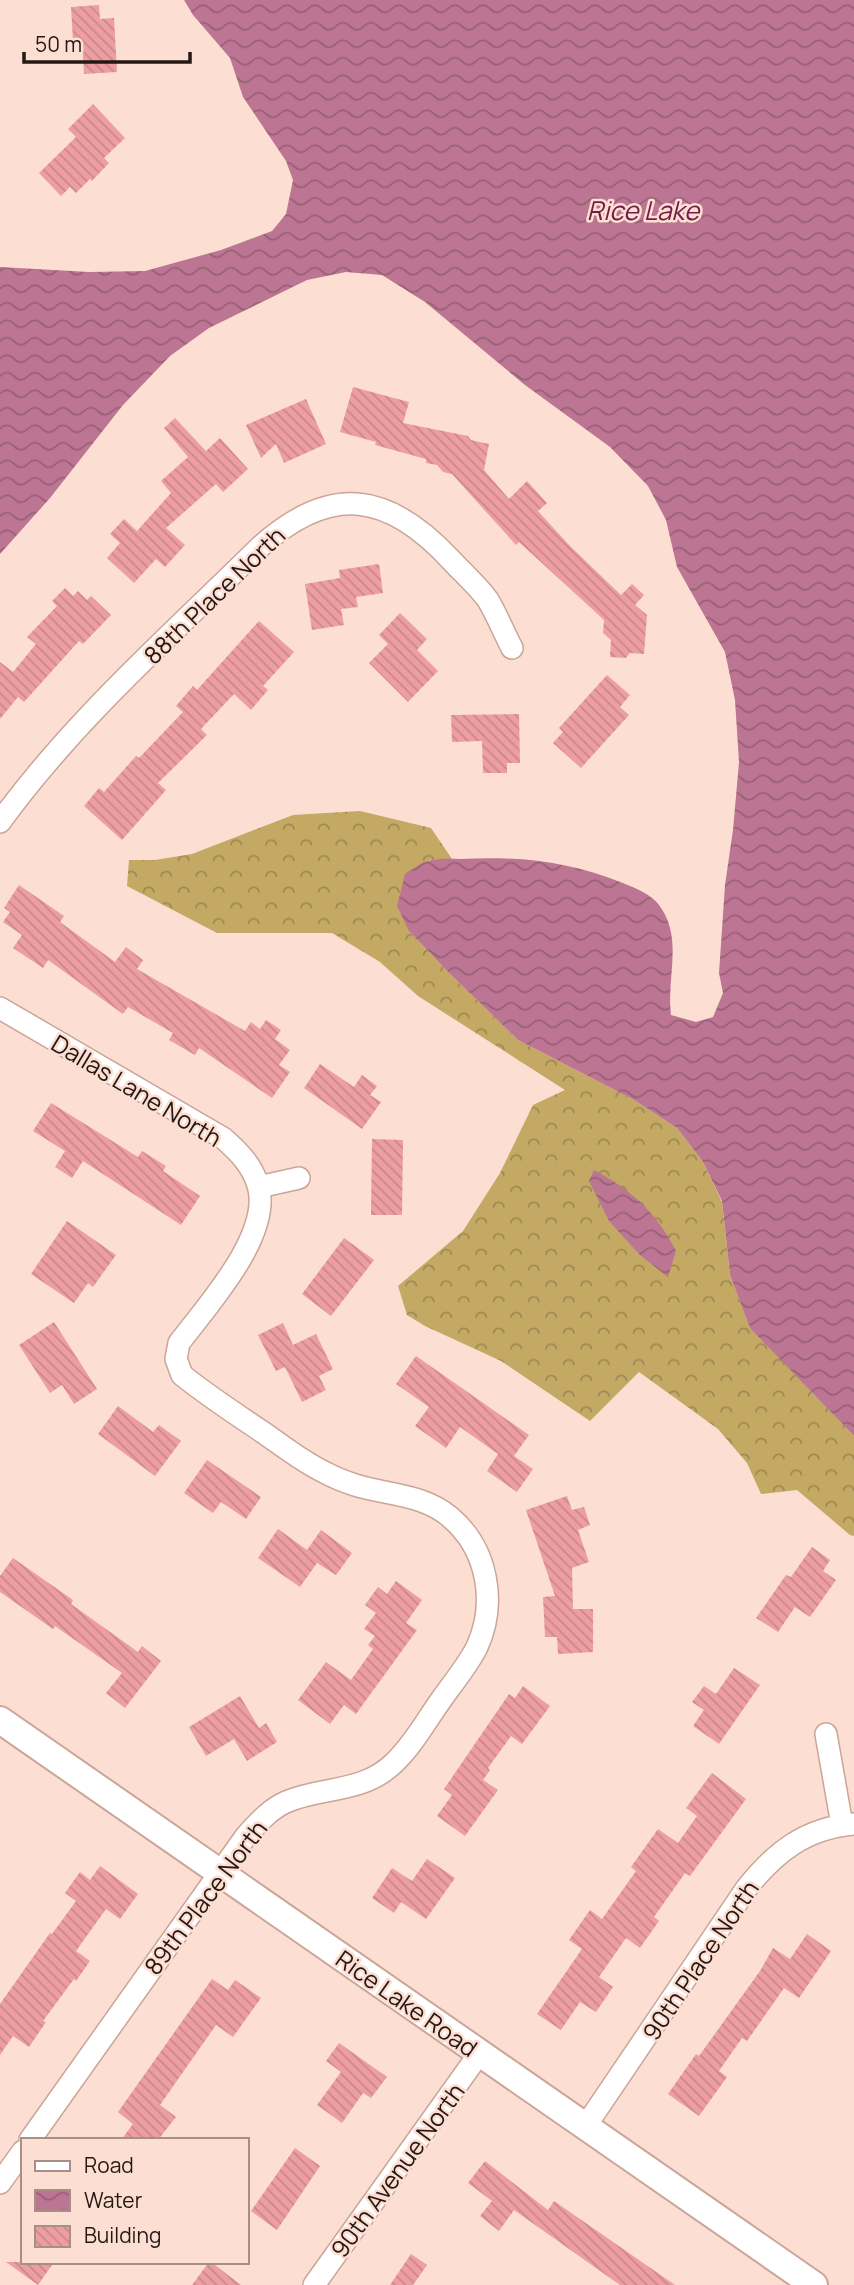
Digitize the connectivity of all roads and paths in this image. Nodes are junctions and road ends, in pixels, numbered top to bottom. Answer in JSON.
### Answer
{"nodes":[{"id":1,"x":512,"y":648,"type":"dead end"},
{"id":2,"x":0,"y":822,"type":"edge"},
{"id":3,"x":0,"y":1008,"type":"edge"},
{"id":4,"x":299,"y":1178,"type":"dead end"},
{"id":5,"x":259,"y":1187,"type":"junction"},
{"id":6,"x":0,"y":1720,"type":"edge"},
{"id":7,"x":826,"y":1734,"type":"dead end"},
{"id":8,"x":848,"y":1824,"type":"edge"},
{"id":9,"x":219,"y":1873,"type":"junction"},
{"id":10,"x":480,"y":2054,"type":"junction"},
{"id":11,"x":585,"y":2127,"type":"junction"},
{"id":12,"x":31,"y":2138,"type":"edge"},
{"id":13,"x":21,"y":2154,"type":"edge"},
{"id":14,"x":0,"y":2183,"type":"edge"},
{"id":15,"x":314,"y":2285,"type":"edge"},
{"id":16,"x":814,"y":2285,"type":"edge"}],
"edges":[{"from":1,"to":2,"type":"street","name":"88th Place North"},
{"from":3,"to":5,"type":"street","name":"Dallas Lane North"},
{"from":4,"to":5,"type":"street"},
{"from":5,"to":9,"type":"street","name":"89th Place North"},
{"from":6,"to":9,"type":"street","name":"Rice Lake Road"},
{"from":7,"to":8,"type":"street"},
{"from":8,"to":11,"type":"street","name":"90th Place North"},
{"from":9,"to":10,"type":"street","name":"Rice Lake Road"},
{"from":9,"to":12,"type":"street","name":"89th Place North"},
{"from":10,"to":11,"type":"street","name":"Rice Lake Road"},
{"from":10,"to":15,"type":"street","name":"90th Avenue North"},
{"from":11,"to":16,"type":"street","name":"Rice Lake Road"},
{"from":13,"to":14,"type":"street"}]}
